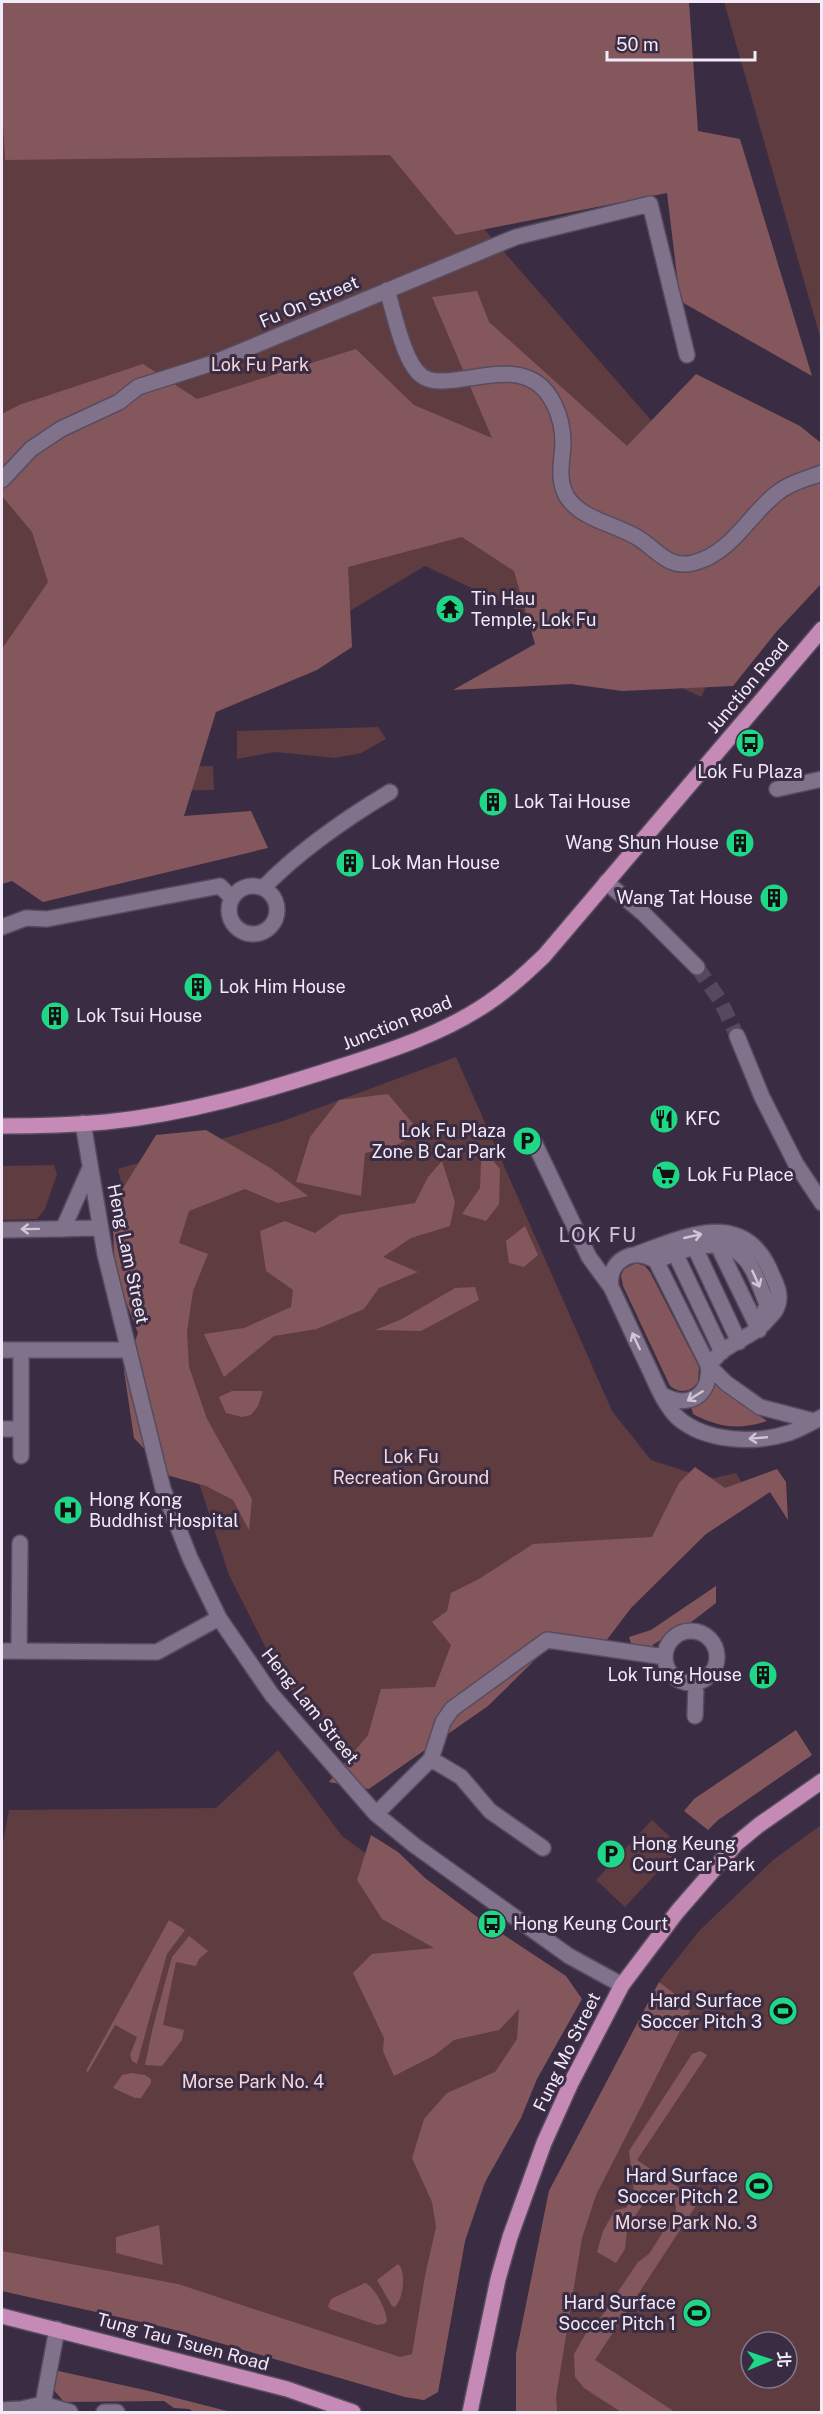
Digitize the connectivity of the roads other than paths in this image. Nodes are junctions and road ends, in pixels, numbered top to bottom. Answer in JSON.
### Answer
{"nodes":[{"id":1,"x":387,"y":290,"type":"junction"},
{"id":2,"x":687,"y":355,"type":"dead end"},
{"id":3,"x":822,"y":473,"type":"edge"},
{"id":4,"x":2,"y":480,"type":"edge"},
{"id":5,"x":822,"y":628,"type":"edge"},
{"id":6,"x":822,"y":779,"type":"edge"},
{"id":7,"x":777,"y":789,"type":"dead end"},
{"id":8,"x":390,"y":792,"type":"dead end"},
{"id":9,"x":606,"y":882,"type":"junction"},
{"id":10,"x":263,"y":888,"type":"junction"},
{"id":11,"x":232,"y":898,"type":"junction"},
{"id":12,"x":2,"y":927,"type":"edge"},
{"id":13,"x":698,"y":967,"type":"tunnel mouth"},
{"id":14,"x":737,"y":1036,"type":"tunnel mouth"},
{"id":15,"x":83,"y":1123,"type":"junction"},
{"id":16,"x":2,"y":1126,"type":"edge"},
{"id":17,"x":534,"y":1142,"type":"dead end"},
{"id":18,"x":90,"y":1168,"type":"junction"},
{"id":19,"x":822,"y":1203,"type":"edge"},
{"id":20,"x":63,"y":1228,"type":"junction"},
{"id":21,"x":100,"y":1228,"type":"junction"},
{"id":22,"x":2,"y":1230,"type":"edge"},
{"id":23,"x":695,"y":1248,"type":"junction"},
{"id":24,"x":675,"y":1253,"type":"junction"},
{"id":25,"x":637,"y":1254,"type":"junction"},
{"id":26,"x":656,"y":1261,"type":"junction"},
{"id":27,"x":611,"y":1287,"type":"junction"},
{"id":28,"x":759,"y":1330,"type":"junction"},
{"id":29,"x":739,"y":1342,"type":"junction"},
{"id":30,"x":2,"y":1350,"type":"edge"},
{"id":31,"x":21,"y":1350,"type":"junction"},
{"id":32,"x":128,"y":1350,"type":"junction"},
{"id":33,"x":722,"y":1352,"type":"junction"},
{"id":34,"x":708,"y":1365,"type":"junction"},
{"id":35,"x":661,"y":1394,"type":"junction"},
{"id":36,"x":818,"y":1419,"type":"edge"},
{"id":37,"x":2,"y":1429,"type":"edge"},
{"id":38,"x":21,"y":1429,"type":"junction"},
{"id":39,"x":21,"y":1456,"type":"dead end"},
{"id":40,"x":20,"y":1543,"type":"dead end"},
{"id":41,"x":219,"y":1618,"type":"junction"},
{"id":42,"x":19,"y":1650,"type":"junction"},
{"id":43,"x":2,"y":1651,"type":"edge"},
{"id":44,"x":665,"y":1657,"type":"junction"},
{"id":45,"x":696,"y":1683,"type":"junction"},
{"id":46,"x":695,"y":1716,"type":"dead end"},
{"id":47,"x":431,"y":1759,"type":"junction"},
{"id":48,"x":822,"y":1781,"type":"edge"},
{"id":49,"x":376,"y":1814,"type":"junction"},
{"id":50,"x":543,"y":1848,"type":"dead end"},
{"id":51,"x":622,"y":1985,"type":"junction"},
{"id":52,"x":2,"y":2316,"type":"edge"},
{"id":53,"x":57,"y":2329,"type":"junction"},
{"id":54,"x":43,"y":2404,"type":"junction"},
{"id":55,"x":2,"y":2410,"type":"edge"},
{"id":56,"x":21,"y":2411,"type":"edge"},
{"id":57,"x":70,"y":2412,"type":"edge"},
{"id":58,"x":353,"y":2412,"type":"edge"},
{"id":59,"x":470,"y":2412,"type":"edge"}],
"edges":[{"from":1,"to":2,"type":"street"},
{"from":1,"to":3,"type":"street","name":"Fu On Street"},
{"from":1,"to":4,"type":"street","name":"Fu On Street"},
{"from":5,"to":9,"type":"main road","name":"Junction Road"},
{"from":6,"to":7,"type":"street"},
{"from":8,"to":10,"type":"street"},
{"from":9,"to":13,"type":"street"},
{"from":9,"to":15,"type":"main road","name":"Junction Road"},
{"from":10,"to":11,"type":"street"},
{"from":10,"to":11,"type":"street"},
{"from":11,"to":12,"type":"street"},
{"from":14,"to":19,"type":"street"},
{"from":15,"to":16,"type":"main road","name":"Junction Road"},
{"from":15,"to":18,"type":"street","name":"Heng Lam Street"},
{"from":17,"to":27,"type":"street"},
{"from":18,"to":20,"type":"street"},
{"from":18,"to":21,"type":"street","name":"Heng Lam Street"},
{"from":20,"to":21,"type":"street"},
{"from":20,"to":22,"type":"street","one_way":true},
{"from":21,"to":32,"type":"street","name":"Heng Lam Street"},
{"from":23,"to":24,"type":"street"},
{"from":23,"to":28,"type":"street"},
{"from":23,"to":29,"type":"street"},
{"from":24,"to":26,"type":"street"},
{"from":24,"to":33,"type":"street"},
{"from":25,"to":26,"type":"street"},
{"from":25,"to":27,"type":"street"},
{"from":25,"to":28,"type":"street","one_way":true},
{"from":26,"to":34,"type":"street"},
{"from":35,"to":27,"type":"street","one_way":true},
{"from":28,"to":29,"type":"street"},
{"from":29,"to":33,"type":"street"},
{"from":30,"to":31,"type":"street"},
{"from":31,"to":32,"type":"street"},
{"from":31,"to":38,"type":"street"},
{"from":32,"to":41,"type":"street","name":"Heng Lam Street"},
{"from":33,"to":34,"type":"street"},
{"from":34,"to":35,"type":"street","one_way":true},
{"from":34,"to":36,"type":"street"},
{"from":36,"to":35,"type":"street","one_way":true},
{"from":37,"to":38,"type":"street"},
{"from":38,"to":39,"type":"street"},
{"from":40,"to":42,"type":"street"},
{"from":41,"to":42,"type":"street"},
{"from":41,"to":49,"type":"street","name":"Heng Lam Street"},
{"from":42,"to":43,"type":"street"},
{"from":44,"to":45,"type":"street"},
{"from":44,"to":45,"type":"street"},
{"from":44,"to":47,"type":"street"},
{"from":45,"to":46,"type":"street"},
{"from":47,"to":49,"type":"street"},
{"from":47,"to":50,"type":"street"},
{"from":48,"to":51,"type":"main road","name":"Fung Mo Street"},
{"from":49,"to":51,"type":"street","name":"Heng Lam Street"},
{"from":51,"to":59,"type":"main road","name":"Fung Mo Street"},
{"from":52,"to":53,"type":"main road","name":"Tung Tau Tsuen Road"},
{"from":53,"to":54,"type":"street"},
{"from":53,"to":58,"type":"main road","name":"Tung Tau Tsuen Road"},
{"from":54,"to":56,"type":"street"},
{"from":54,"to":57,"type":"street"},
{"from":55,"to":56,"type":"street"}]}
